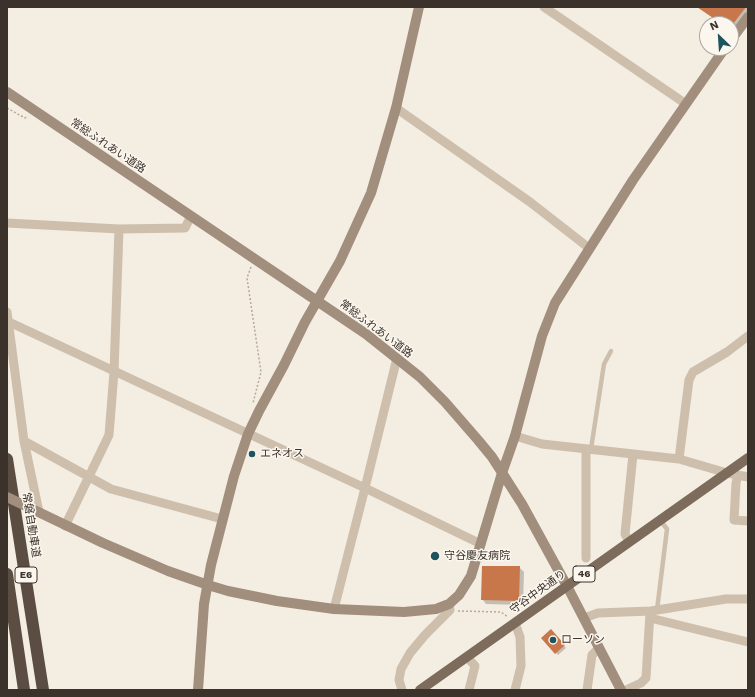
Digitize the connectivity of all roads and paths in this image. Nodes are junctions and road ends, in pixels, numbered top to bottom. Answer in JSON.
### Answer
{"nodes":[{"id":1,"x":419,"y":7,"type":"edge"},
{"id":2,"x":544,"y":7,"type":"edge"},
{"id":3,"x":748,"y":17,"type":"edge"},
{"id":4,"x":739,"y":29,"type":"edge"},
{"id":5,"x":719,"y":56,"type":"edge"},
{"id":6,"x":7,"y":92,"type":"edge"},
{"id":7,"x":686,"y":104,"type":"junction"},
{"id":8,"x":7,"y":108,"type":"edge"},
{"id":9,"x":396,"y":108,"type":"junction"},
{"id":10,"x":35,"y":111,"type":"junction"},
{"id":11,"x":191,"y":216,"type":"junction"},
{"id":12,"x":7,"y":223,"type":"edge"},
{"id":13,"x":119,"y":229,"type":"junction"},
{"id":14,"x":589,"y":248,"type":"junction"},
{"id":15,"x":253,"y":258,"type":"junction"},
{"id":16,"x":317,"y":301,"type":"junction"},
{"id":17,"x":7,"y":312,"type":"edge"},
{"id":18,"x":9,"y":322,"type":"junction"},
{"id":19,"x":748,"y":336,"type":"edge"},
{"id":20,"x":611,"y":351,"type":"dead end"},
{"id":21,"x":397,"y":358,"type":"junction"},
{"id":22,"x":114,"y":372,"type":"junction"},
{"id":23,"x":259,"y":411,"type":"junction"},
{"id":24,"x":248,"y":434,"type":"junction"},
{"id":25,"x":515,"y":436,"type":"junction"},
{"id":26,"x":24,"y":441,"type":"junction"},
{"id":27,"x":589,"y":449,"type":"junction"},
{"id":28,"x":633,"y":454,"type":"junction"},
{"id":29,"x":748,"y":458,"type":"edge"},
{"id":30,"x":7,"y":459,"type":"edge"},
{"id":31,"x":679,"y":459,"type":"junction"},
{"id":32,"x":502,"y":473,"type":"junction"},
{"id":33,"x":727,"y":473,"type":"junction"},
{"id":34,"x":738,"y":475,"type":"junction"},
{"id":35,"x":89,"y":477,"type":"junction"},
{"id":36,"x":748,"y":477,"type":"edge"},
{"id":37,"x":365,"y":488,"type":"junction"},
{"id":38,"x":7,"y":497,"type":"edge"},
{"id":39,"x":34,"y":510,"type":"junction"},
{"id":40,"x":222,"y":519,"type":"junction"},
{"id":41,"x":660,"y":520,"type":"junction"},
{"id":42,"x":748,"y":521,"type":"edge"},
{"id":43,"x":65,"y":526,"type":"junction"},
{"id":44,"x":629,"y":541,"type":"junction"},
{"id":45,"x":481,"y":544,"type":"junction"},
{"id":46,"x":586,"y":558,"type":"dead end"},
{"id":47,"x":7,"y":574,"type":"edge"},
{"id":48,"x":208,"y":585,"type":"junction"},
{"id":49,"x":567,"y":586,"type":"junction"},
{"id":50,"x":748,"y":599,"type":"edge"},
{"id":51,"x":449,"y":607,"type":"junction"},
{"id":52,"x":334,"y":609,"type":"junction"},
{"id":53,"x":652,"y":613,"type":"junction"},
{"id":54,"x":584,"y":618,"type":"junction"},
{"id":55,"x":516,"y":623,"type":"junction"},
{"id":56,"x":748,"y":642,"type":"edge"},
{"id":57,"x":599,"y":648,"type":"junction"},
{"id":58,"x":467,"y":657,"type":"junction"},
{"id":59,"x":24,"y":690,"type":"edge"},
{"id":60,"x":43,"y":690,"type":"edge"},
{"id":61,"x":198,"y":690,"type":"edge"},
{"id":62,"x":402,"y":690,"type":"edge"},
{"id":63,"x":420,"y":690,"type":"edge"},
{"id":64,"x":469,"y":690,"type":"edge"},
{"id":65,"x":514,"y":690,"type":"edge"},
{"id":66,"x":587,"y":690,"type":"edge"},
{"id":67,"x":621,"y":690,"type":"edge"},
{"id":68,"x":626,"y":690,"type":"edge"}],
"edges":[{"from":1,"to":9,"type":"street"},
{"from":2,"to":7,"type":"street"},
{"from":3,"to":4,"type":"street"},
{"from":5,"to":7,"type":"street"},
{"from":6,"to":10,"type":"street","name":"常総ふれあい道路"},
{"from":7,"to":14,"type":"street"},
{"from":8,"to":10,"type":"path"},
{"from":9,"to":14,"type":"street"},
{"from":9,"to":16,"type":"street"},
{"from":10,"to":11,"type":"street","name":"常総ふれあい道路"},
{"from":11,"to":13,"type":"street"},
{"from":11,"to":15,"type":"street","name":"常総ふれあい道路"},
{"from":12,"to":13,"type":"street"},
{"from":13,"to":22,"type":"street"},
{"from":14,"to":25,"type":"street"},
{"from":15,"to":16,"type":"street","name":"常総ふれあい道路"},
{"from":15,"to":23,"type":"path"},
{"from":16,"to":21,"type":"street","name":"常総ふれあい道路"},
{"from":16,"to":23,"type":"street"},
{"from":17,"to":18,"type":"street"},
{"from":18,"to":22,"type":"street"},
{"from":18,"to":26,"type":"street"},
{"from":19,"to":31,"type":"street"},
{"from":20,"to":27,"type":"lane"},
{"from":21,"to":32,"type":"street","name":"常総ふれあい道路"},
{"from":21,"to":37,"type":"street"},
{"from":22,"to":24,"type":"street"},
{"from":22,"to":35,"type":"street"},
{"from":23,"to":24,"type":"street"},
{"from":24,"to":37,"type":"street"},
{"from":24,"to":40,"type":"street"},
{"from":25,"to":27,"type":"street"},
{"from":25,"to":32,"type":"street"},
{"from":26,"to":35,"type":"street"},
{"from":26,"to":39,"type":"street"},
{"from":27,"to":28,"type":"street"},
{"from":27,"to":46,"type":"street"},
{"from":28,"to":31,"type":"street"},
{"from":28,"to":44,"type":"street"},
{"from":29,"to":33,"type":"main road","name":"守谷中央通り","number":"46"},
{"from":30,"to":60,"type":"highway","name":"常磐自動車道","number":"E6"},
{"from":31,"to":33,"type":"street"},
{"from":32,"to":45,"type":"street"},
{"from":32,"to":49,"type":"street","name":"常総ふれあい道路"},
{"from":33,"to":34,"type":"street"},
{"from":33,"to":41,"type":"main road","name":"守谷中央通り","number":"46"},
{"from":34,"to":36,"type":"street"},
{"from":34,"to":42,"type":"street"},
{"from":35,"to":40,"type":"street"},
{"from":35,"to":43,"type":"street"},
{"from":37,"to":45,"type":"street"},
{"from":37,"to":52,"type":"street"},
{"from":38,"to":39,"type":"street","bridge":true},
{"from":39,"to":43,"type":"street"},
{"from":40,"to":48,"type":"street"},
{"from":41,"to":44,"type":"main road","name":"守谷中央通り","number":"46"},
{"from":41,"to":53,"type":"lane"},
{"from":43,"to":48,"type":"street"},
{"from":44,"to":49,"type":"main road","name":"守谷中央通り","number":"46"},
{"from":45,"to":51,"type":"street"},
{"from":47,"to":59,"type":"highway","number":"E6"},
{"from":48,"to":52,"type":"street"},
{"from":48,"to":61,"type":"street"},
{"from":49,"to":54,"type":"street","name":"常総ふれあい道路"},
{"from":49,"to":55,"type":"main road","name":"守谷中央通り","number":"46"},
{"from":50,"to":53,"type":"street"},
{"from":51,"to":52,"type":"street"},
{"from":51,"to":55,"type":"path"},
{"from":51,"to":62,"type":"street"},
{"from":53,"to":54,"type":"street"},
{"from":53,"to":56,"type":"street"},
{"from":53,"to":68,"type":"street"},
{"from":54,"to":57,"type":"street","name":"常総ふれあい道路"},
{"from":55,"to":58,"type":"main road","name":"守谷中央通り","number":"46"},
{"from":55,"to":65,"type":"street"},
{"from":57,"to":66,"type":"street"},
{"from":57,"to":67,"type":"street","name":"常総ふれあい道路"},
{"from":58,"to":63,"type":"main road","name":"守谷中央通り","number":"46"},
{"from":58,"to":64,"type":"street"}]}
